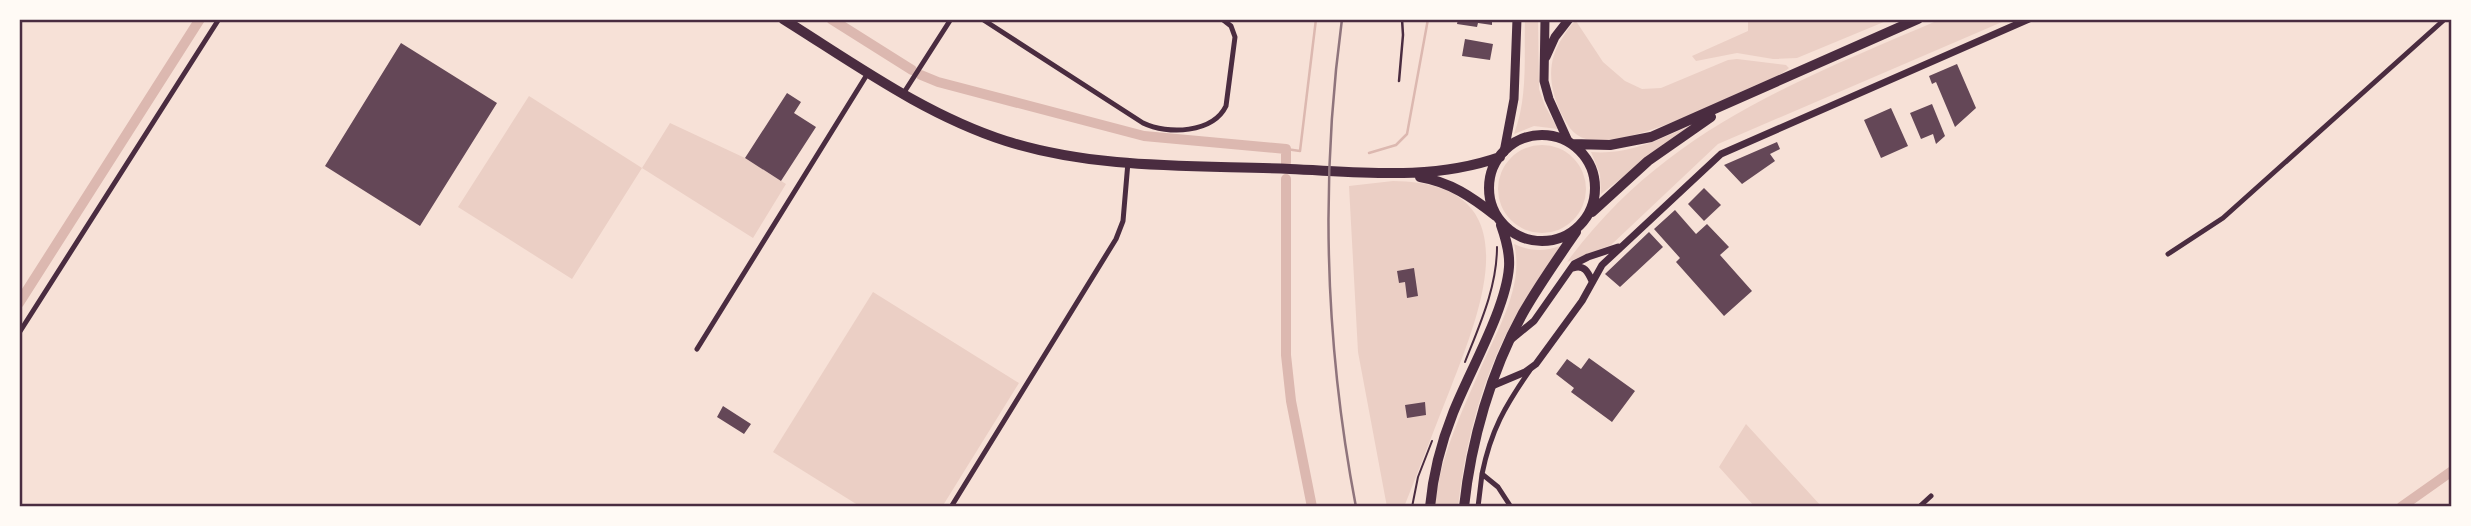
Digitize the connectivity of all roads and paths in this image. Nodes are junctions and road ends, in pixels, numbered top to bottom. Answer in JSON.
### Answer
{"nodes":[{"id":1,"x":219,"y":19,"type":"edge"},
{"id":2,"x":783,"y":19,"type":"edge"},
{"id":3,"x":951,"y":19,"type":"edge"},
{"id":4,"x":982,"y":19,"type":"edge"},
{"id":5,"x":1222,"y":19,"type":"edge"},
{"id":6,"x":1402,"y":19,"type":"edge"},
{"id":7,"x":1517,"y":19,"type":"edge"},
{"id":8,"x":1545,"y":19,"type":"edge"},
{"id":9,"x":1569,"y":19,"type":"edge"},
{"id":10,"x":1917,"y":19,"type":"edge"},
{"id":11,"x":2029,"y":19,"type":"edge"},
{"id":12,"x":2445,"y":19,"type":"edge"},
{"id":13,"x":1543,"y":72,"type":"junction"},
{"id":14,"x":868,"y":73,"type":"junction"},
{"id":15,"x":1399,"y":81,"type":"dead end"},
{"id":16,"x":903,"y":94,"type":"junction"},
{"id":17,"x":1732,"y":103,"type":"junction"},
{"id":18,"x":1570,"y":142,"type":"junction"},
{"id":19,"x":1502,"y":154,"type":"junction"},
{"id":20,"x":1128,"y":162,"type":"junction"},
{"id":21,"x":1406,"y":174,"type":"junction"},
{"id":22,"x":1498,"y":218,"type":"junction"},
{"id":23,"x":1582,"y":223,"type":"junction"},
{"id":24,"x":1497,"y":242,"type":"dead end"},
{"id":25,"x":1622,"y":246,"type":"junction"},
{"id":26,"x":2168,"y":254,"type":"dead end"},
{"id":27,"x":1569,"y":269,"type":"junction"},
{"id":28,"x":1592,"y":281,"type":"junction"},
{"id":29,"x":19,"y":333,"type":"edge"},
{"id":30,"x":1509,"y":342,"type":"junction"},
{"id":31,"x":697,"y":349,"type":"dead end"},
{"id":32,"x":1463,"y":366,"type":"dead end"},
{"id":33,"x":1530,"y":369,"type":"junction"},
{"id":34,"x":1492,"y":386,"type":"junction"},
{"id":35,"x":1433,"y":438,"type":"dead end"},
{"id":36,"x":1482,"y":474,"type":"junction"},
{"id":37,"x":1931,"y":496,"type":"dead end"},
{"id":38,"x":951,"y":507,"type":"edge"},
{"id":39,"x":1412,"y":507,"type":"edge"},
{"id":40,"x":1430,"y":507,"type":"edge"},
{"id":41,"x":1464,"y":507,"type":"edge"},
{"id":42,"x":1478,"y":507,"type":"edge"},
{"id":43,"x":1511,"y":507,"type":"edge"},
{"id":44,"x":1919,"y":507,"type":"edge"}],
"edges":[{"from":1,"to":29,"type":"street"},
{"from":2,"to":14,"type":"highway"},
{"from":3,"to":16,"type":"street"},
{"from":4,"to":5,"type":"street"},
{"from":6,"to":15,"type":"lane"},
{"from":7,"to":19,"type":"main road"},
{"from":8,"to":13,"type":"main road"},
{"from":9,"to":13,"type":"main road"},
{"from":10,"to":17,"type":"highway"},
{"from":11,"to":25,"type":"street"},
{"from":12,"to":26,"type":"street"},
{"from":13,"to":18,"type":"main road"},
{"from":14,"to":16,"type":"highway"},
{"from":14,"to":31,"type":"street"},
{"from":16,"to":20,"type":"highway"},
{"from":17,"to":18,"type":"highway"},
{"from":17,"to":23,"type":"highway"},
{"from":18,"to":19,"type":"highway"},
{"from":18,"to":23,"type":"highway"},
{"from":19,"to":21,"type":"highway"},
{"from":19,"to":22,"type":"highway"},
{"from":20,"to":21,"type":"highway"},
{"from":20,"to":38,"type":"street"},
{"from":21,"to":22,"type":"highway"},
{"from":22,"to":23,"type":"highway"},
{"from":22,"to":40,"type":"highway"},
{"from":23,"to":30,"type":"highway"},
{"from":24,"to":32,"type":"path"},
{"from":25,"to":27,"type":"street"},
{"from":25,"to":28,"type":"street"},
{"from":27,"to":28,"type":"street"},
{"from":27,"to":30,"type":"street"},
{"from":28,"to":33,"type":"street"},
{"from":30,"to":34,"type":"highway"},
{"from":33,"to":34,"type":"street"},
{"from":33,"to":36,"type":"street"},
{"from":34,"to":41,"type":"highway"},
{"from":35,"to":39,"type":"path"},
{"from":36,"to":42,"type":"street"},
{"from":36,"to":43,"type":"street"},
{"from":37,"to":44,"type":"street"}]}
